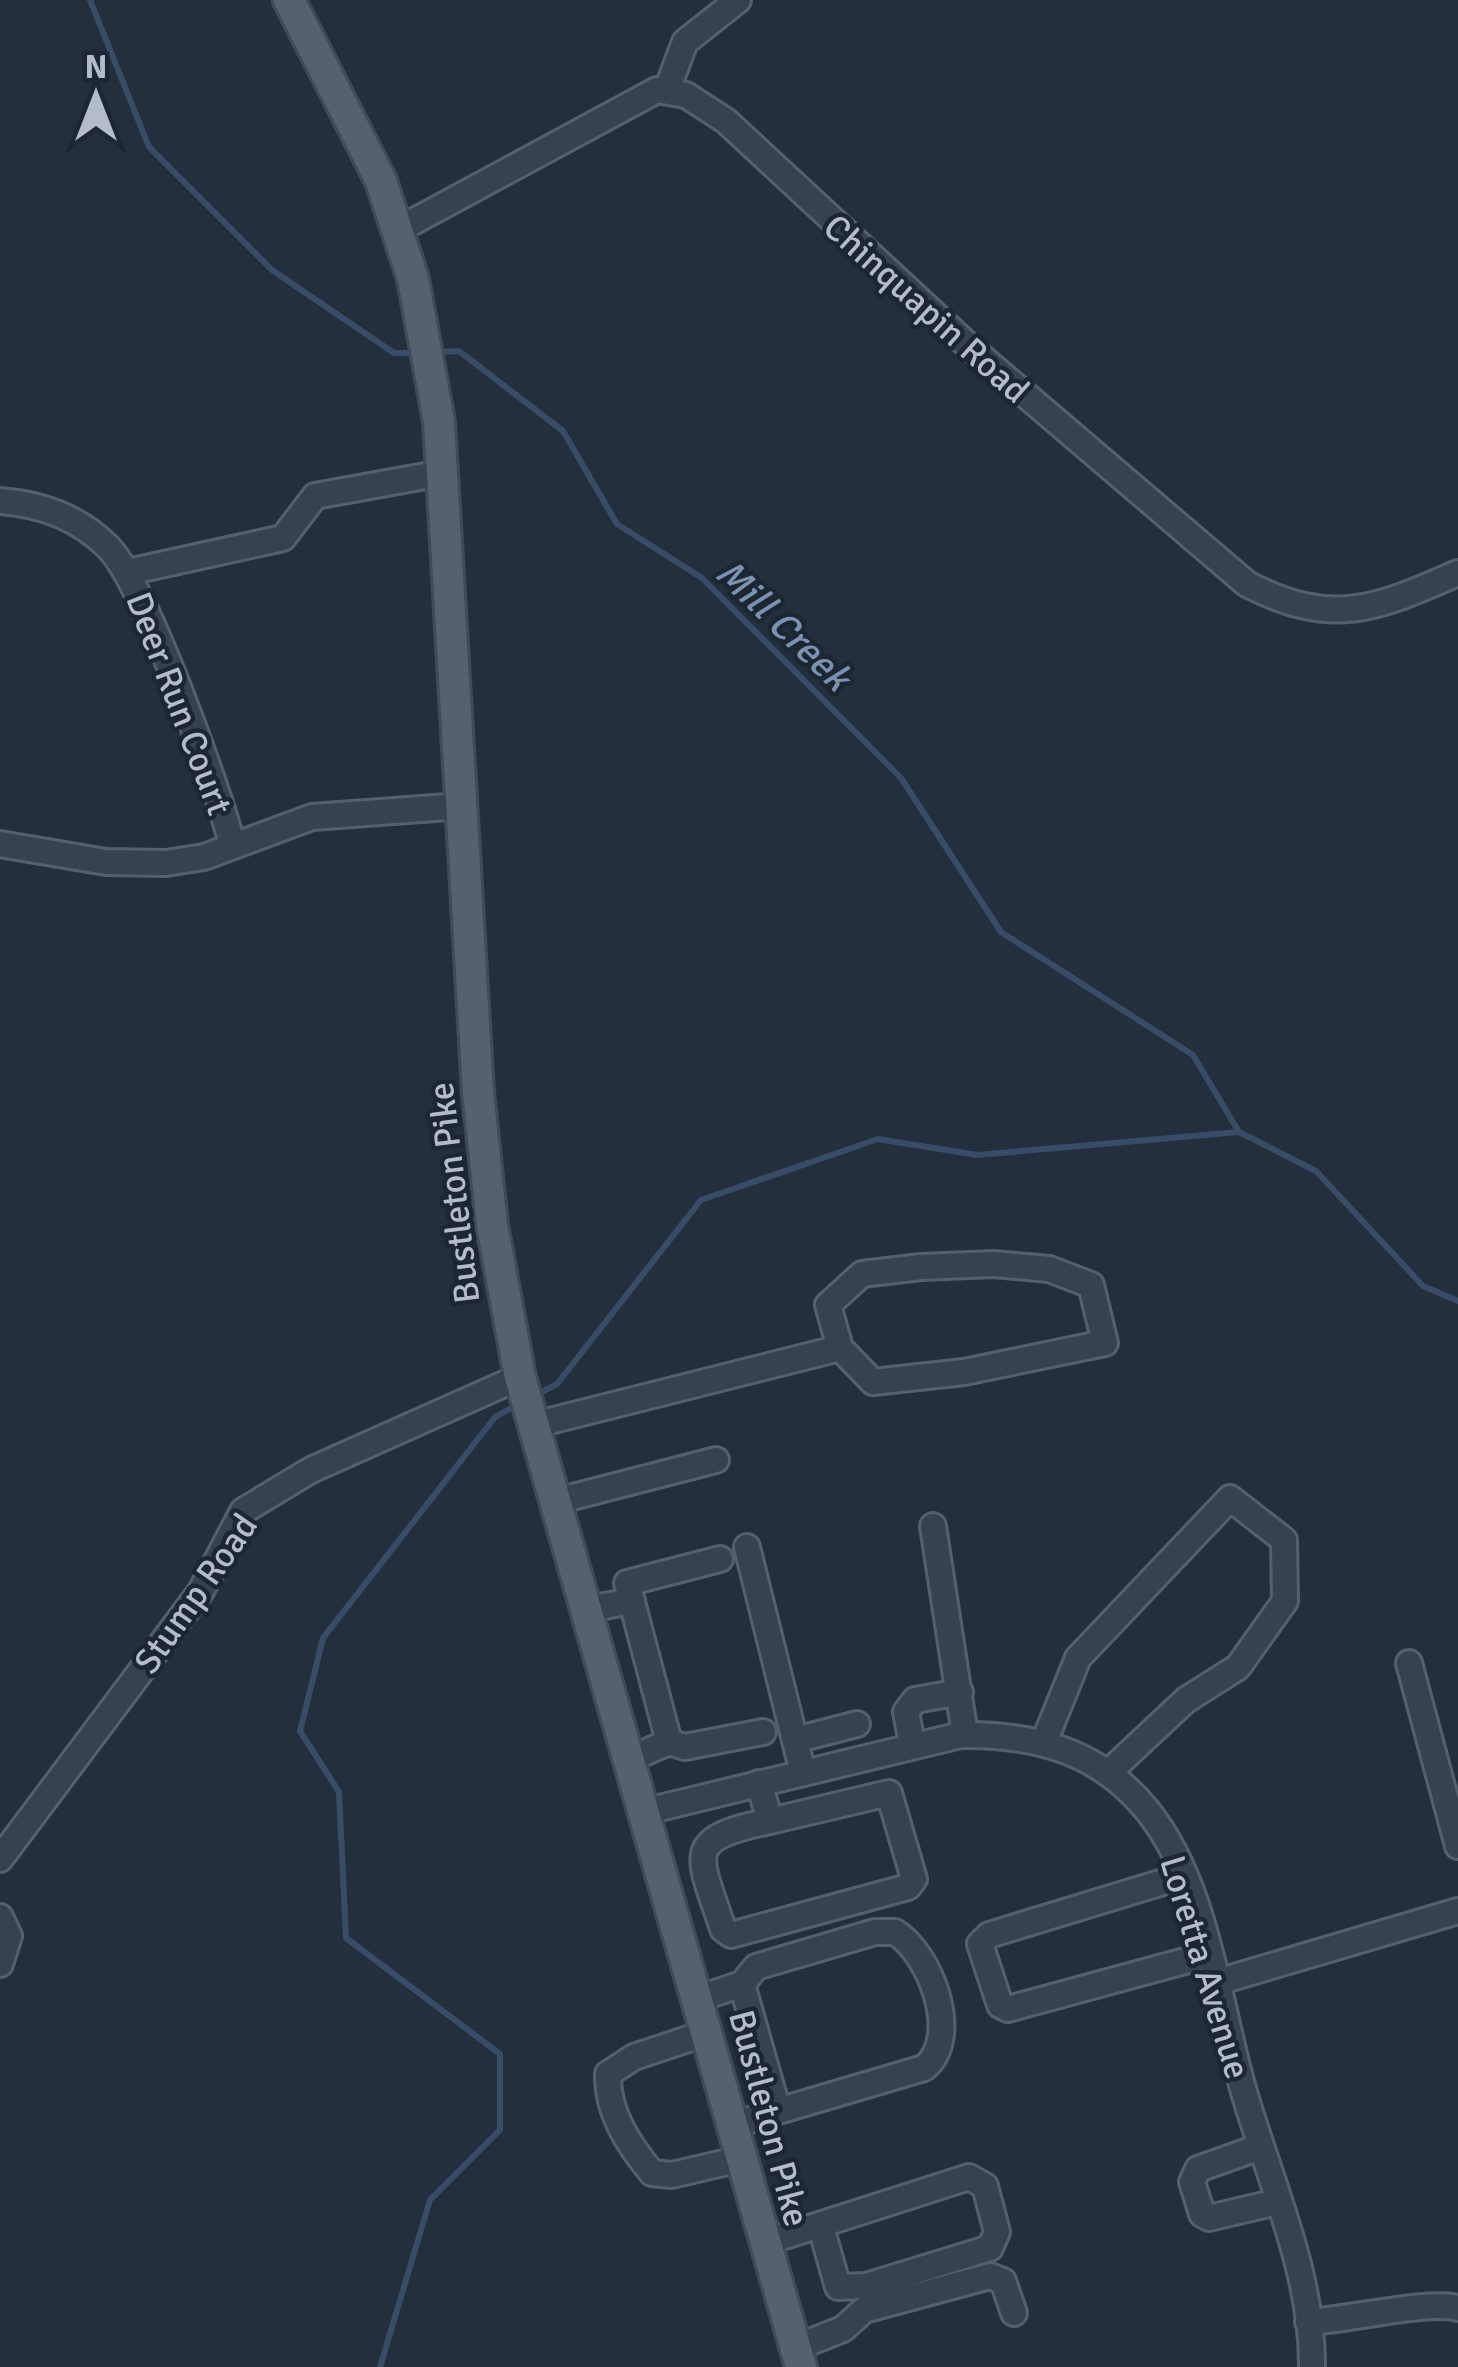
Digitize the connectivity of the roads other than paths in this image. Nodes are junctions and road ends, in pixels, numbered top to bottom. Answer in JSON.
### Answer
{"nodes":[{"id":1,"x":289,"y":0,"type":"edge"},
{"id":2,"x":739,"y":0,"type":"edge"},
{"id":3,"x":667,"y":90,"type":"junction"},
{"id":4,"x":398,"y":230,"type":"junction"},
{"id":5,"x":442,"y":473,"type":"junction"},
{"id":6,"x":0,"y":501,"type":"edge"},
{"id":7,"x":128,"y":572,"type":"junction"},
{"id":8,"x":1458,"y":573,"type":"edge"},
{"id":9,"x":462,"y":806,"type":"junction"},
{"id":10,"x":0,"y":844,"type":"edge"},
{"id":11,"x":232,"y":844,"type":"junction"},
{"id":12,"x":840,"y":1348,"type":"junction"},
{"id":13,"x":527,"y":1399,"type":"junction"},
{"id":14,"x":716,"y":1460,"type":"dead end"},
{"id":15,"x":557,"y":1502,"type":"junction"},
{"id":16,"x":933,"y":1526,"type":"dead end"},
{"id":17,"x":747,"y":1547,"type":"dead end"},
{"id":18,"x":720,"y":1559,"type":"dead end"},
{"id":19,"x":632,"y":1600,"type":"junction"},
{"id":20,"x":588,"y":1609,"type":"junction"},
{"id":21,"x":1408,"y":1663,"type":"dead end"},
{"id":22,"x":960,"y":1692,"type":"junction"},
{"id":23,"x":857,"y":1724,"type":"dead end"},
{"id":24,"x":763,"y":1732,"type":"dead end"},
{"id":25,"x":965,"y":1735,"type":"junction"},
{"id":26,"x":795,"y":1740,"type":"junction"},
{"id":27,"x":669,"y":1742,"type":"junction"},
{"id":28,"x":1044,"y":1742,"type":"junction"},
{"id":29,"x":912,"y":1744,"type":"junction"},
{"id":30,"x":632,"y":1758,"type":"junction"},
{"id":31,"x":803,"y":1773,"type":"junction"},
{"id":32,"x":1108,"y":1773,"type":"junction"},
{"id":33,"x":759,"y":1783,"type":"junction"},
{"id":34,"x":647,"y":1811,"type":"junction"},
{"id":35,"x":770,"y":1821,"type":"junction"},
{"id":36,"x":1458,"y":1846,"type":"edge"},
{"id":37,"x":0,"y":1858,"type":"edge"},
{"id":38,"x":1183,"y":1876,"type":"junction"},
{"id":39,"x":1458,"y":1911,"type":"edge"},
{"id":40,"x":0,"y":1917,"type":"edge"},
{"id":41,"x":1207,"y":1955,"type":"junction"},
{"id":42,"x":0,"y":1964,"type":"edge"},
{"id":43,"x":1214,"y":1983,"type":"junction"},
{"id":44,"x":742,"y":1984,"type":"junction"},
{"id":45,"x":697,"y":1999,"type":"junction"},
{"id":46,"x":706,"y":2032,"type":"junction"},
{"id":47,"x":778,"y":2111,"type":"junction"},
{"id":48,"x":730,"y":2126,"type":"junction"},
{"id":49,"x":1260,"y":2147,"type":"junction"},
{"id":50,"x":740,"y":2159,"type":"junction"},
{"id":51,"x":1277,"y":2202,"type":"junction"},
{"id":52,"x":821,"y":2227,"type":"junction"},
{"id":53,"x":763,"y":2243,"type":"junction"},
{"id":54,"x":1458,"y":2308,"type":"edge"},
{"id":55,"x":1014,"y":2313,"type":"dead end"},
{"id":56,"x":1308,"y":2322,"type":"junction"},
{"id":57,"x":798,"y":2357,"type":"edge"},
{"id":58,"x":1312,"y":2367,"type":"edge"}],
"edges":[{"from":1,"to":4,"type":"main road","name":"Bustleton Pike"},
{"from":2,"to":3,"type":"street"},
{"from":3,"to":4,"type":"street"},
{"from":3,"to":8,"type":"street","name":"Chinquapin Road"},
{"from":4,"to":5,"type":"main road","name":"Bustleton Pike"},
{"from":5,"to":7,"type":"street"},
{"from":5,"to":9,"type":"main road","name":"Bustleton Pike"},
{"from":6,"to":7,"type":"street","name":"Deer Run Court"},
{"from":7,"to":11,"type":"street","name":"Deer Run Court"},
{"from":9,"to":11,"type":"street"},
{"from":9,"to":13,"type":"main road","name":"Bustleton Pike"},
{"from":10,"to":11,"type":"street"},
{"from":12,"to":12,"type":"street"},
{"from":12,"to":13,"type":"street","name":"Stump Road"},
{"from":13,"to":15,"type":"main road","name":"Bustleton Pike"},
{"from":13,"to":37,"type":"street","name":"Stump Road"},
{"from":14,"to":15,"type":"street"},
{"from":15,"to":20,"type":"main road","name":"Bustleton Pike"},
{"from":16,"to":22,"type":"street"},
{"from":17,"to":26,"type":"street"},
{"from":18,"to":19,"type":"street"},
{"from":19,"to":20,"type":"street"},
{"from":19,"to":27,"type":"street"},
{"from":20,"to":30,"type":"main road","name":"Bustleton Pike"},
{"from":21,"to":36,"type":"street"},
{"from":22,"to":25,"type":"street"},
{"from":22,"to":29,"type":"street"},
{"from":23,"to":26,"type":"street"},
{"from":24,"to":27,"type":"street"},
{"from":25,"to":28,"type":"street","name":"Loretta Avenue"},
{"from":25,"to":29,"type":"street","name":"Loretta Avenue"},
{"from":26,"to":31,"type":"street"},
{"from":27,"to":30,"type":"street"},
{"from":28,"to":32,"type":"street","name":"Loretta Avenue"},
{"from":28,"to":32,"type":"street"},
{"from":29,"to":31,"type":"street","name":"Loretta Avenue"},
{"from":30,"to":34,"type":"main road","name":"Bustleton Pike"},
{"from":31,"to":33,"type":"street","name":"Loretta Avenue"},
{"from":32,"to":38,"type":"street","name":"Loretta Avenue"},
{"from":33,"to":34,"type":"street","name":"Loretta Avenue"},
{"from":33,"to":35,"type":"street"},
{"from":34,"to":45,"type":"main road","name":"Bustleton Pike"},
{"from":35,"to":35,"type":"street"},
{"from":38,"to":41,"type":"street","name":"Loretta Avenue"},
{"from":38,"to":41,"type":"street"},
{"from":39,"to":43,"type":"street"},
{"from":40,"to":42,"type":"street"},
{"from":41,"to":43,"type":"street","name":"Loretta Avenue"},
{"from":43,"to":49,"type":"street","name":"Loretta Avenue"},
{"from":44,"to":45,"type":"street"},
{"from":44,"to":47,"type":"street"},
{"from":44,"to":47,"type":"street"},
{"from":45,"to":46,"type":"main road","name":"Bustleton Pike"},
{"from":46,"to":48,"type":"main road","name":"Bustleton Pike"},
{"from":46,"to":50,"type":"street"},
{"from":47,"to":48,"type":"street"},
{"from":48,"to":50,"type":"main road","name":"Bustleton Pike"},
{"from":49,"to":51,"type":"street","name":"Loretta Avenue"},
{"from":49,"to":51,"type":"street"},
{"from":50,"to":53,"type":"main road","name":"Bustleton Pike"},
{"from":51,"to":56,"type":"street","name":"Loretta Avenue"},
{"from":52,"to":52,"type":"street"},
{"from":52,"to":53,"type":"street"},
{"from":53,"to":57,"type":"main road","name":"Bustleton Pike"},
{"from":54,"to":56,"type":"street"},
{"from":55,"to":57,"type":"street"},
{"from":56,"to":58,"type":"street","name":"Loretta Avenue"}]}
